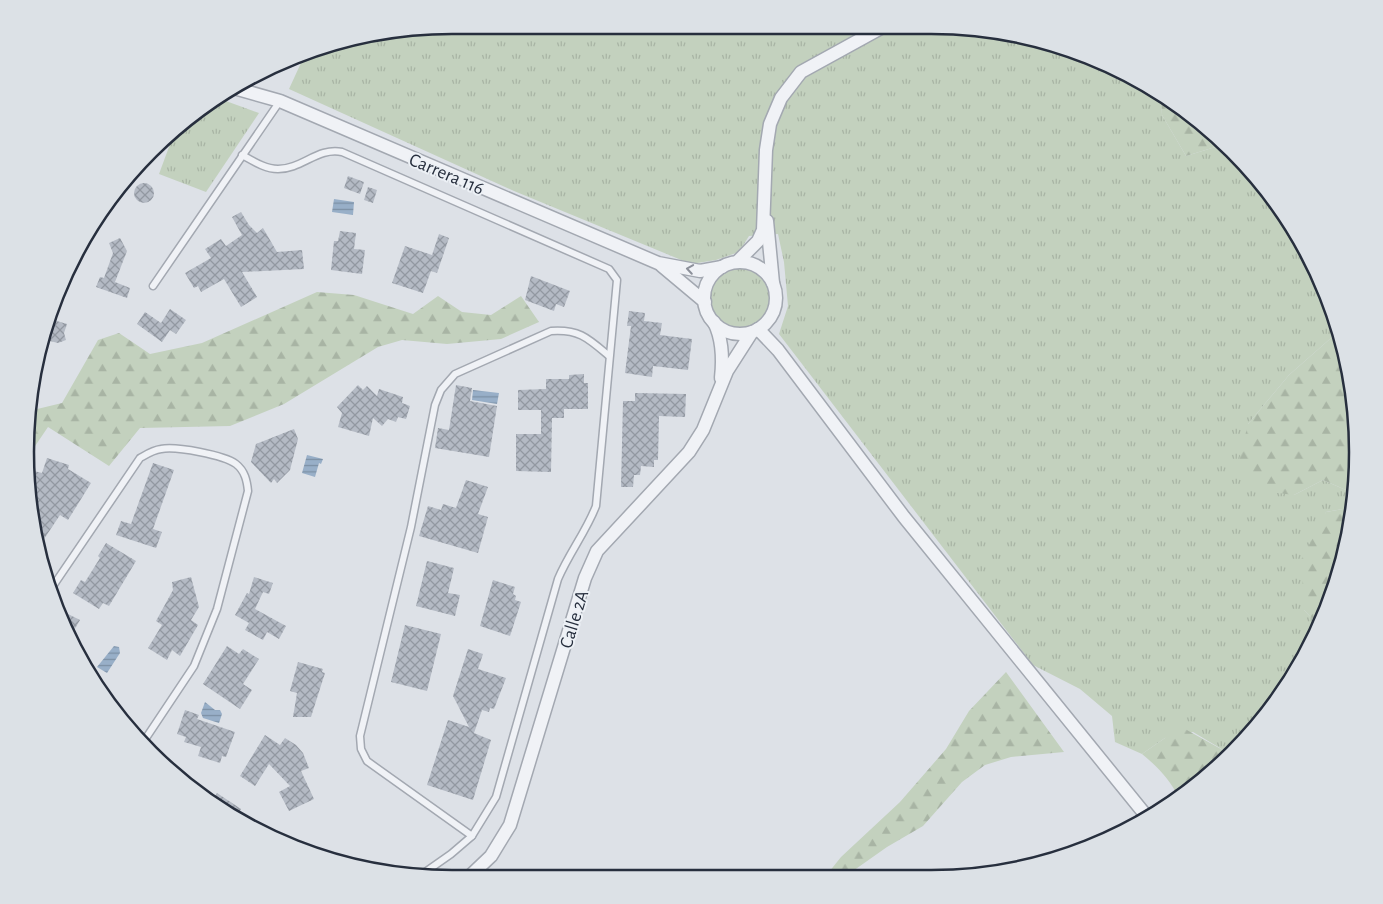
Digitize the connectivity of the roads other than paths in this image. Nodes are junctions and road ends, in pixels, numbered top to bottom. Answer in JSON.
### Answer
{"nodes":[{"id":1,"x":870,"y":34,"type":"edge"},
{"id":2,"x":242,"y":90,"type":"edge"},
{"id":3,"x":280,"y":101,"type":"junction"},
{"id":4,"x":242,"y":155,"type":"junction"},
{"id":5,"x":765,"y":214,"type":"junction"},
{"id":6,"x":737,"y":262,"type":"junction"},
{"id":7,"x":658,"y":263,"type":"junction"},
{"id":8,"x":722,"y":267,"type":"junction"},
{"id":9,"x":773,"y":283,"type":"junction"},
{"id":10,"x":154,"y":286,"type":"dead end"},
{"id":11,"x":705,"y":302,"type":"junction"},
{"id":12,"x":768,"y":321,"type":"junction"},
{"id":13,"x":714,"y":322,"type":"junction"},
{"id":14,"x":755,"y":331,"type":"junction"},
{"id":15,"x":778,"y":350,"type":"junction"},
{"id":16,"x":609,"y":356,"type":"junction"},
{"id":17,"x":720,"y":386,"type":"junction"},
{"id":18,"x":55,"y":583,"type":"edge"},
{"id":19,"x":146,"y":737,"type":"edge"},
{"id":20,"x":1143,"y":812,"type":"edge"},
{"id":21,"x":472,"y":836,"type":"junction"},
{"id":22,"x":429,"y":869,"type":"edge"},
{"id":23,"x":476,"y":870,"type":"edge"}],
"edges":[{"from":1,"to":5,"type":"street"},
{"from":2,"to":3,"type":"street","name":"Carrera 116"},
{"from":3,"to":4,"type":"lane"},
{"from":3,"to":7,"type":"street","name":"Carrera 116"},
{"from":4,"to":10,"type":"lane"},
{"from":4,"to":16,"type":"lane"},
{"from":5,"to":6,"type":"street"},
{"from":5,"to":9,"type":"street"},
{"from":6,"to":8,"type":"street"},
{"from":6,"to":9,"type":"street"},
{"from":8,"to":7,"type":"street","name":"Carrera 116","one_way":true},
{"from":7,"to":11,"type":"street","name":"Carrera 116"},
{"from":8,"to":11,"type":"street"},
{"from":9,"to":12,"type":"street"},
{"from":11,"to":13,"type":"street"},
{"from":12,"to":14,"type":"street"},
{"from":12,"to":15,"type":"street"},
{"from":13,"to":14,"type":"street"},
{"from":13,"to":17,"type":"street","name":"Calle 2A"},
{"from":14,"to":15,"type":"street"},
{"from":14,"to":17,"type":"street","name":"Calle 2A"},
{"from":15,"to":20,"type":"street"},
{"from":16,"to":21,"type":"lane"},
{"from":16,"to":21,"type":"lane"},
{"from":17,"to":23,"type":"street","name":"Calle 2A"},
{"from":18,"to":19,"type":"lane"},
{"from":21,"to":22,"type":"lane"}]}
